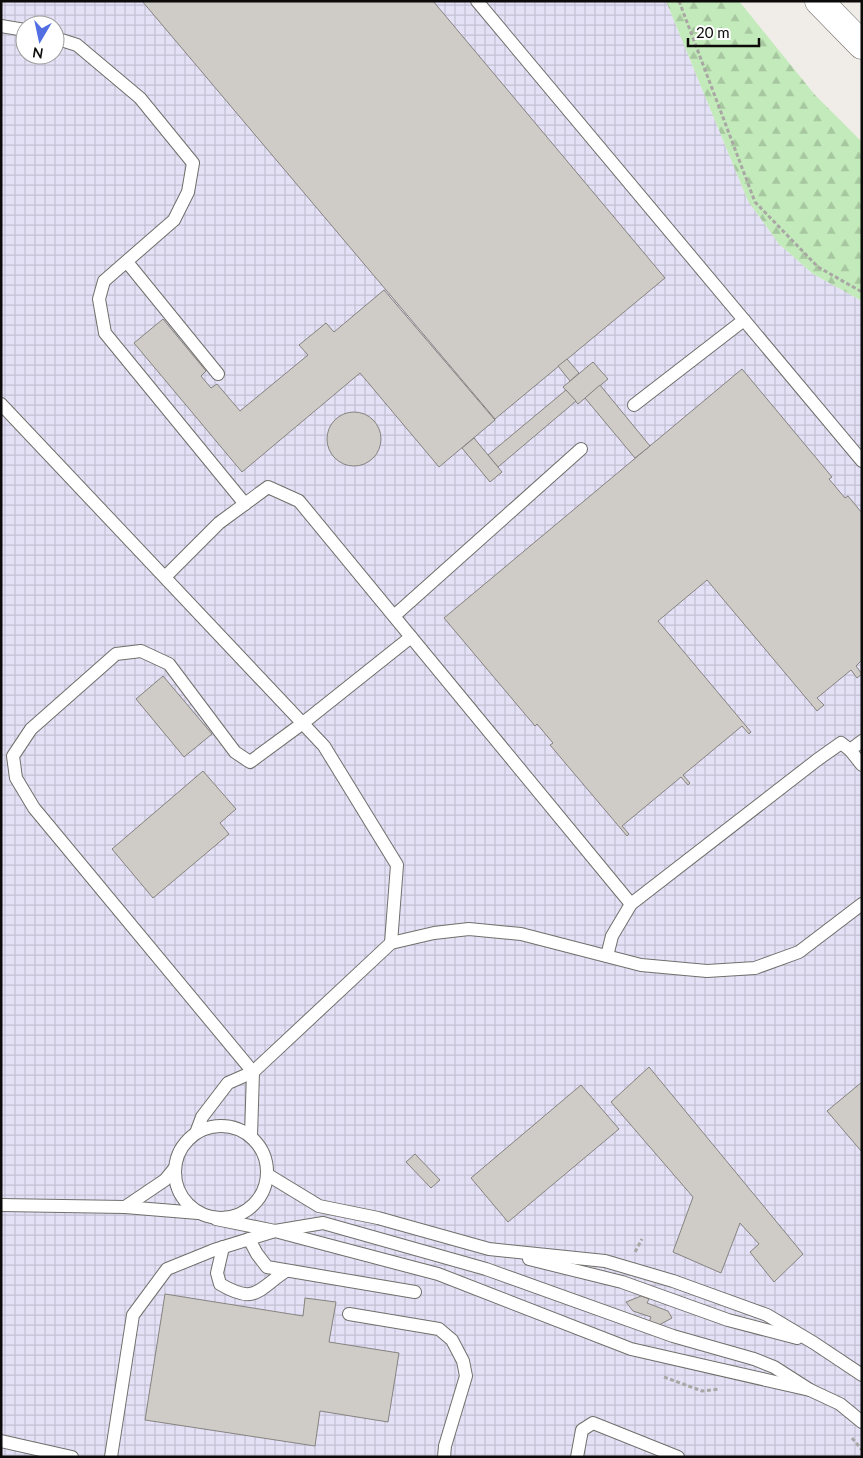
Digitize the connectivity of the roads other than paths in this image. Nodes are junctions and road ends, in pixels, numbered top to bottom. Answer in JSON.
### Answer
{"nodes":[{"id":1,"x":477,"y":1,"type":"edge"},
{"id":2,"x":819,"y":1,"type":"edge"},
{"id":3,"x":1,"y":26,"type":"edge"},
{"id":4,"x":15,"y":28,"type":"edge"},
{"id":5,"x":65,"y":41,"type":"edge"},
{"id":6,"x":862,"y":45,"type":"edge"},
{"id":7,"x":127,"y":262,"type":"junction"},
{"id":8,"x":744,"y":320,"type":"junction"},
{"id":9,"x":218,"y":374,"type":"dead end"},
{"id":10,"x":1,"y":404,"type":"edge"},
{"id":11,"x":634,"y":404,"type":"dead end"},
{"id":12,"x":581,"y":449,"type":"dead end"},
{"id":13,"x":862,"y":460,"type":"edge"},
{"id":14,"x":245,"y":504,"type":"junction"},
{"id":15,"x":165,"y":577,"type":"junction"},
{"id":16,"x":394,"y":616,"type":"junction"},
{"id":17,"x":411,"y":637,"type":"junction"},
{"id":18,"x":303,"y":724,"type":"junction"},
{"id":19,"x":862,"y":741,"type":"edge"},
{"id":20,"x":850,"y":750,"type":"junction"},
{"id":21,"x":862,"y":765,"type":"edge"},
{"id":22,"x":632,"y":904,"type":"junction"},
{"id":23,"x":862,"y":904,"type":"edge"},
{"id":24,"x":391,"y":943,"type":"junction"},
{"id":25,"x":607,"y":956,"type":"junction"},
{"id":26,"x":253,"y":1072,"type":"junction"},
{"id":27,"x":196,"y":1133,"type":"junction"},
{"id":28,"x":251,"y":1136,"type":"junction"},
{"id":29,"x":174,"y":1169,"type":"junction"},
{"id":30,"x":268,"y":1175,"type":"junction"},
{"id":31,"x":1,"y":1204,"type":"edge"},
{"id":32,"x":125,"y":1207,"type":"junction"},
{"id":33,"x":199,"y":1213,"type":"junction"},
{"id":34,"x":216,"y":1218,"type":"junction"},
{"id":35,"x":275,"y":1231,"type":"junction"},
{"id":36,"x":249,"y":1239,"type":"junction"},
{"id":37,"x":223,"y":1247,"type":"junction"},
{"id":38,"x":490,"y":1249,"type":"junction"},
{"id":39,"x":286,"y":1271,"type":"junction"},
{"id":40,"x":415,"y":1292,"type":"dead end"},
{"id":41,"x":349,"y":1314,"type":"dead end"},
{"id":42,"x":814,"y":1342,"type":"junction"},
{"id":43,"x":862,"y":1375,"type":"edge"},
{"id":44,"x":810,"y":1390,"type":"junction"},
{"id":45,"x":862,"y":1422,"type":"edge"},
{"id":46,"x":1,"y":1441,"type":"edge"},
{"id":47,"x":574,"y":1456,"type":"edge"},
{"id":48,"x":72,"y":1457,"type":"edge"},
{"id":49,"x":111,"y":1457,"type":"edge"},
{"id":50,"x":444,"y":1457,"type":"edge"},
{"id":51,"x":678,"y":1457,"type":"edge"}],
"edges":[{"from":1,"to":8,"type":"lane"},
{"from":2,"to":6,"type":"highway"},
{"from":3,"to":4,"type":"lane"},
{"from":5,"to":7,"type":"lane"},
{"from":7,"to":9,"type":"lane"},
{"from":7,"to":14,"type":"lane"},
{"from":8,"to":11,"type":"lane"},
{"from":8,"to":13,"type":"lane"},
{"from":10,"to":15,"type":"lane"},
{"from":12,"to":16,"type":"lane"},
{"from":14,"to":15,"type":"lane"},
{"from":14,"to":16,"type":"lane"},
{"from":15,"to":18,"type":"lane"},
{"from":16,"to":17,"type":"lane"},
{"from":17,"to":18,"type":"lane"},
{"from":17,"to":22,"type":"lane"},
{"from":18,"to":24,"type":"lane"},
{"from":18,"to":26,"type":"lane"},
{"from":19,"to":20,"type":"lane"},
{"from":20,"to":21,"type":"lane"},
{"from":20,"to":22,"type":"lane"},
{"from":22,"to":25,"type":"lane"},
{"from":23,"to":25,"type":"lane"},
{"from":24,"to":25,"type":"lane"},
{"from":24,"to":26,"type":"lane"},
{"from":26,"to":27,"type":"lane"},
{"from":26,"to":28,"type":"lane"},
{"from":27,"to":28,"type":"lane"},
{"from":27,"to":29,"type":"lane"},
{"from":28,"to":30,"type":"lane"},
{"from":29,"to":32,"type":"lane"},
{"from":29,"to":33,"type":"lane"},
{"from":30,"to":34,"type":"lane"},
{"from":30,"to":38,"type":"lane"},
{"from":31,"to":32,"type":"lane"},
{"from":32,"to":33,"type":"lane"},
{"from":33,"to":34,"type":"lane"},
{"from":34,"to":35,"type":"lane"},
{"from":35,"to":36,"type":"lane"},
{"from":35,"to":44,"type":"lane"},
{"from":35,"to":44,"type":"lane"},
{"from":36,"to":37,"type":"lane"},
{"from":36,"to":39,"type":"lane"},
{"from":37,"to":39,"type":"lane"},
{"from":37,"to":49,"type":"lane"},
{"from":38,"to":42,"type":"lane"},
{"from":38,"to":42,"type":"lane"},
{"from":39,"to":40,"type":"lane"},
{"from":41,"to":50,"type":"lane"},
{"from":42,"to":43,"type":"lane"},
{"from":44,"to":45,"type":"lane"},
{"from":46,"to":48,"type":"lane"},
{"from":47,"to":51,"type":"lane"}]}
